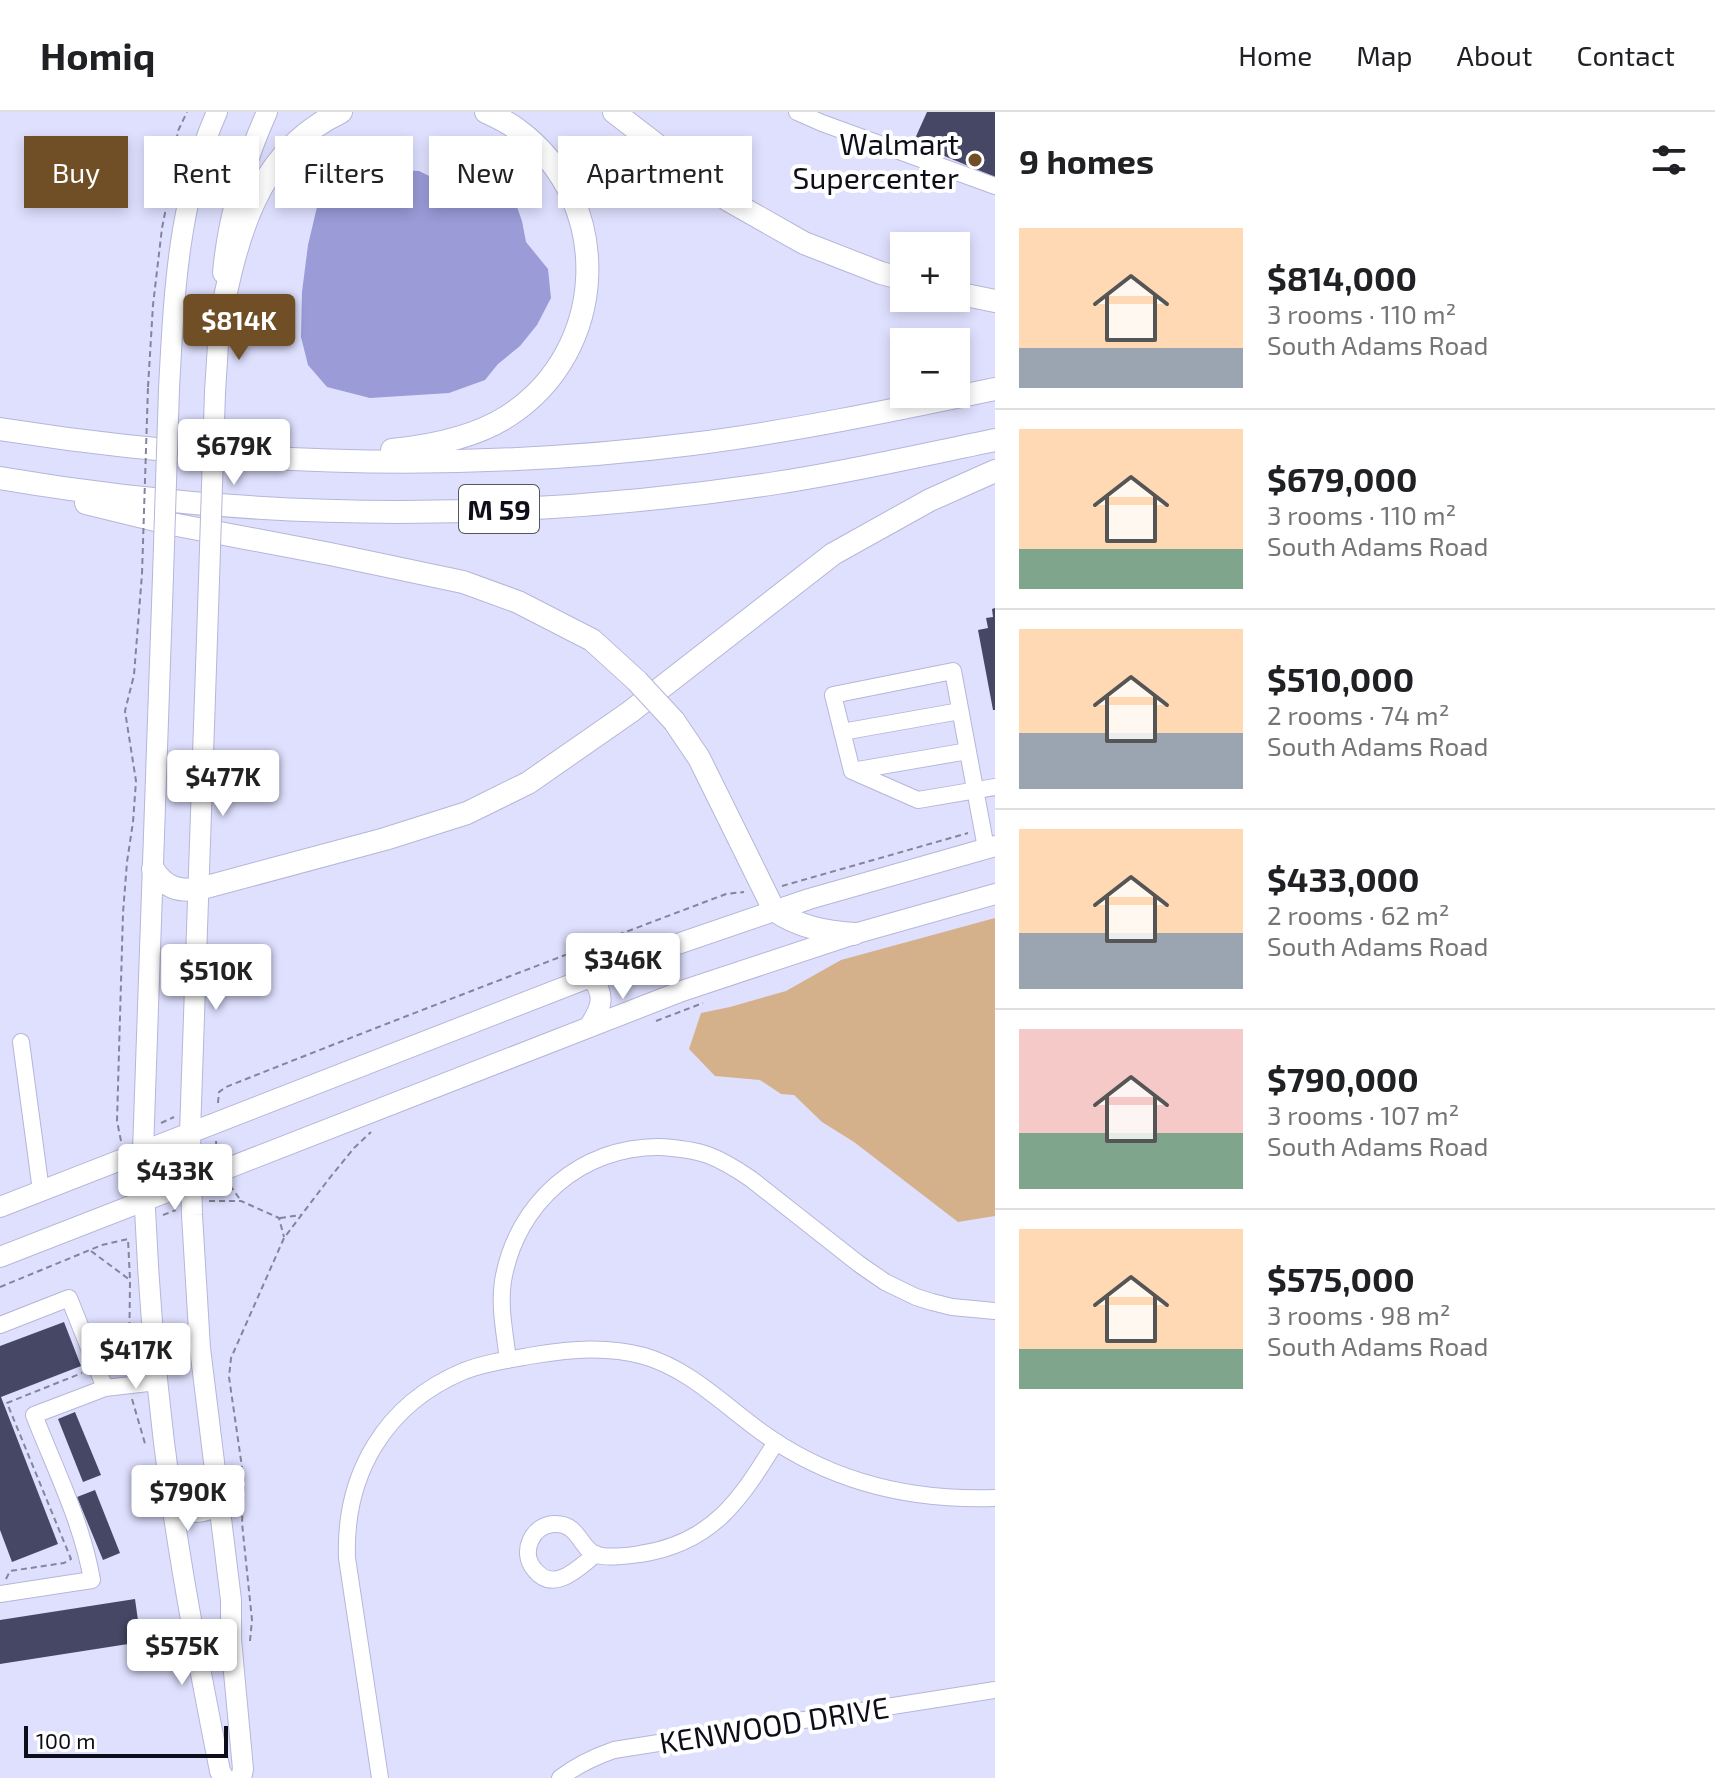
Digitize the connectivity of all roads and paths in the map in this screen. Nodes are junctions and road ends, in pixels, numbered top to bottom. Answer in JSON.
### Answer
{"nodes":[{"id":1,"x":217,"y":112,"type":"edge"},
{"id":2,"x":267,"y":112,"type":"edge"},
{"id":3,"x":341,"y":112,"type":"edge"},
{"id":4,"x":486,"y":112,"type":"edge"},
{"id":5,"x":511,"y":112,"type":"edge"},
{"id":6,"x":614,"y":112,"type":"edge"},
{"id":7,"x":797,"y":112,"type":"edge"},
{"id":8,"x":525,"y":136,"type":"edge"},
{"id":9,"x":528,"y":136,"type":"edge"},
{"id":10,"x":542,"y":154,"type":"edge"},
{"id":11,"x":995,"y":186,"type":"edge"},
{"id":12,"x":890,"y":275,"type":"edge"},
{"id":13,"x":970,"y":296,"type":"edge"},
{"id":14,"x":995,"y":301,"type":"edge"},
{"id":15,"x":218,"y":330,"type":"junction"},
{"id":16,"x":148,"y":387,"type":"dead end"},
{"id":17,"x":995,"y":389,"type":"edge"},
{"id":18,"x":0,"y":429,"type":"edge"},
{"id":19,"x":995,"y":440,"type":"edge"},
{"id":20,"x":296,"y":460,"type":"junction"},
{"id":21,"x":995,"y":471,"type":"edge"},
{"id":22,"x":0,"y":478,"type":"edge"},
{"id":23,"x":153,"y":575,"type":"junction"},
{"id":24,"x":960,"y":711,"type":"junction"},
{"id":25,"x":842,"y":732,"type":"junction"},
{"id":26,"x":968,"y":751,"type":"junction"},
{"id":27,"x":852,"y":771,"type":"junction"},
{"id":28,"x":995,"y":787,"type":"edge"},
{"id":29,"x":975,"y":791,"type":"junction"},
{"id":30,"x":988,"y":841,"type":"edge"},
{"id":31,"x":153,"y":869,"type":"junction"},
{"id":32,"x":199,"y":889,"type":"junction"},
{"id":33,"x":763,"y":889,"type":"junction"},
{"id":34,"x":995,"y":894,"type":"edge"},
{"id":35,"x":774,"y":910,"type":"junction"},
{"id":36,"x":854,"y":934,"type":"junction"},
{"id":37,"x":591,"y":976,"type":"junction"},
{"id":38,"x":710,"y":1000,"type":"dead end"},
{"id":39,"x":652,"y":1022,"type":"dead end"},
{"id":40,"x":589,"y":1027,"type":"junction"},
{"id":41,"x":21,"y":1042,"type":"dead end"},
{"id":42,"x":219,"y":1092,"type":"dead end"},
{"id":43,"x":182,"y":1113,"type":"dead end"},
{"id":44,"x":153,"y":1126,"type":"dead end"},
{"id":45,"x":379,"y":1128,"type":"dead end"},
{"id":46,"x":190,"y":1133,"type":"junction"},
{"id":47,"x":215,"y":1133,"type":"dead end"},
{"id":48,"x":121,"y":1142,"type":"dead end"},
{"id":49,"x":143,"y":1151,"type":"junction"},
{"id":50,"x":217,"y":1163,"type":"dead end"},
{"id":51,"x":226,"y":1180,"type":"dead end"},
{"id":52,"x":191,"y":1182,"type":"junction"},
{"id":53,"x":41,"y":1191,"type":"junction"},
{"id":54,"x":210,"y":1200,"type":"dead end"},
{"id":55,"x":241,"y":1201,"type":"junction"},
{"id":56,"x":0,"y":1207,"type":"edge"},
{"id":57,"x":183,"y":1208,"type":"dead end"},
{"id":58,"x":149,"y":1209,"type":"junction"},
{"id":59,"x":302,"y":1214,"type":"junction"},
{"id":60,"x":279,"y":1218,"type":"junction"},
{"id":61,"x":284,"y":1238,"type":"junction"},
{"id":62,"x":90,"y":1250,"type":"junction"},
{"id":63,"x":0,"y":1257,"type":"edge"},
{"id":64,"x":130,"y":1280,"type":"junction"},
{"id":65,"x":0,"y":1287,"type":"edge"},
{"id":66,"x":995,"y":1311,"type":"edge"},
{"id":67,"x":0,"y":1325,"type":"edge"},
{"id":68,"x":508,"y":1360,"type":"junction"},
{"id":69,"x":157,"y":1382,"type":"junction"},
{"id":70,"x":130,"y":1385,"type":"junction"},
{"id":71,"x":105,"y":1388,"type":"junction"},
{"id":72,"x":776,"y":1442,"type":"junction"},
{"id":73,"x":148,"y":1453,"type":"dead end"},
{"id":74,"x":171,"y":1495,"type":"junction"},
{"id":75,"x":995,"y":1498,"type":"edge"},
{"id":76,"x":220,"y":1504,"type":"junction"},
{"id":77,"x":596,"y":1554,"type":"dead end"},
{"id":78,"x":0,"y":1594,"type":"edge"},
{"id":79,"x":249,"y":1642,"type":"dead end"},
{"id":80,"x":995,"y":1690,"type":"edge"},
{"id":81,"x":224,"y":1778,"type":"edge"},
{"id":82,"x":241,"y":1778,"type":"edge"},
{"id":83,"x":380,"y":1778,"type":"edge"},
{"id":84,"x":560,"y":1778,"type":"edge"}],
"edges":[{"from":1,"to":23,"type":"main road","bridge":true},
{"from":2,"to":15,"type":"main road"},
{"from":3,"to":15,"type":"highway"},
{"from":4,"to":8,"type":"highway"},
{"from":5,"to":9,"type":"highway"},
{"from":6,"to":12,"type":"highway"},
{"from":7,"to":11,"type":"street"},
{"from":10,"to":20,"type":"highway"},
{"from":13,"to":14,"type":"highway"},
{"from":15,"to":32,"type":"main road","bridge":true},
{"from":16,"to":23,"type":"path","bridge":true},
{"from":17,"to":20,"type":"highway","number":"M 59"},
{"from":18,"to":20,"type":"highway","number":"M 59"},
{"from":19,"to":22,"type":"highway","number":"M 59"},
{"from":21,"to":32,"type":"highway"},
{"from":22,"to":33,"type":"highway","bridge":true},
{"from":23,"to":31,"type":"main road"},
{"from":23,"to":48,"type":"path"},
{"from":24,"to":25,"type":"street"},
{"from":24,"to":25,"type":"street"},
{"from":24,"to":26,"type":"street"},
{"from":25,"to":27,"type":"street"},
{"from":26,"to":27,"type":"street"},
{"from":26,"to":29,"type":"street"},
{"from":27,"to":29,"type":"street"},
{"from":28,"to":29,"type":"street"},
{"from":29,"to":30,"type":"street"},
{"from":30,"to":33,"type":"path"},
{"from":30,"to":35,"type":"main road"},
{"from":31,"to":32,"type":"highway"},
{"from":31,"to":49,"type":"main road"},
{"from":32,"to":46,"type":"main road"},
{"from":33,"to":35,"type":"highway"},
{"from":33,"to":42,"type":"path"},
{"from":34,"to":36,"type":"main road"},
{"from":35,"to":36,"type":"highway"},
{"from":35,"to":37,"type":"main road"},
{"from":36,"to":40,"type":"main road"},
{"from":37,"to":40,"type":"main road"},
{"from":37,"to":46,"type":"main road"},
{"from":38,"to":39,"type":"path"},
{"from":40,"to":52,"type":"main road"},
{"from":41,"to":53,"type":"street"},
{"from":43,"to":44,"type":"path"},
{"from":45,"to":59,"type":"path"},
{"from":46,"to":49,"type":"main road"},
{"from":46,"to":52,"type":"main road"},
{"from":47,"to":50,"type":"path"},
{"from":49,"to":53,"type":"main road"},
{"from":49,"to":58,"type":"main road"},
{"from":51,"to":55,"type":"path"},
{"from":52,"to":58,"type":"main road"},
{"from":52,"to":76,"type":"main road"},
{"from":53,"to":56,"type":"main road"},
{"from":54,"to":55,"type":"path"},
{"from":55,"to":60,"type":"path"},
{"from":57,"to":58,"type":"path"},
{"from":58,"to":63,"type":"main road"},
{"from":58,"to":69,"type":"main road"},
{"from":59,"to":60,"type":"path"},
{"from":59,"to":61,"type":"path"},
{"from":60,"to":61,"type":"path"},
{"from":61,"to":79,"type":"path"},
{"from":62,"to":64,"type":"path"},
{"from":62,"to":64,"type":"path"},
{"from":62,"to":65,"type":"path"},
{"from":64,"to":70,"type":"path"},
{"from":66,"to":68,"type":"street"},
{"from":67,"to":71,"type":"street"},
{"from":68,"to":72,"type":"street"},
{"from":68,"to":83,"type":"street"},
{"from":69,"to":70,"type":"street"},
{"from":69,"to":74,"type":"main road"},
{"from":70,"to":71,"type":"street"},
{"from":70,"to":73,"type":"path"},
{"from":71,"to":78,"type":"street"},
{"from":72,"to":75,"type":"street"},
{"from":72,"to":77,"type":"street"},
{"from":74,"to":76,"type":"main road"},
{"from":74,"to":81,"type":"main road"},
{"from":76,"to":82,"type":"main road"},
{"from":80,"to":84,"type":"street","name":"KENWOOD DRIVE"}]}
